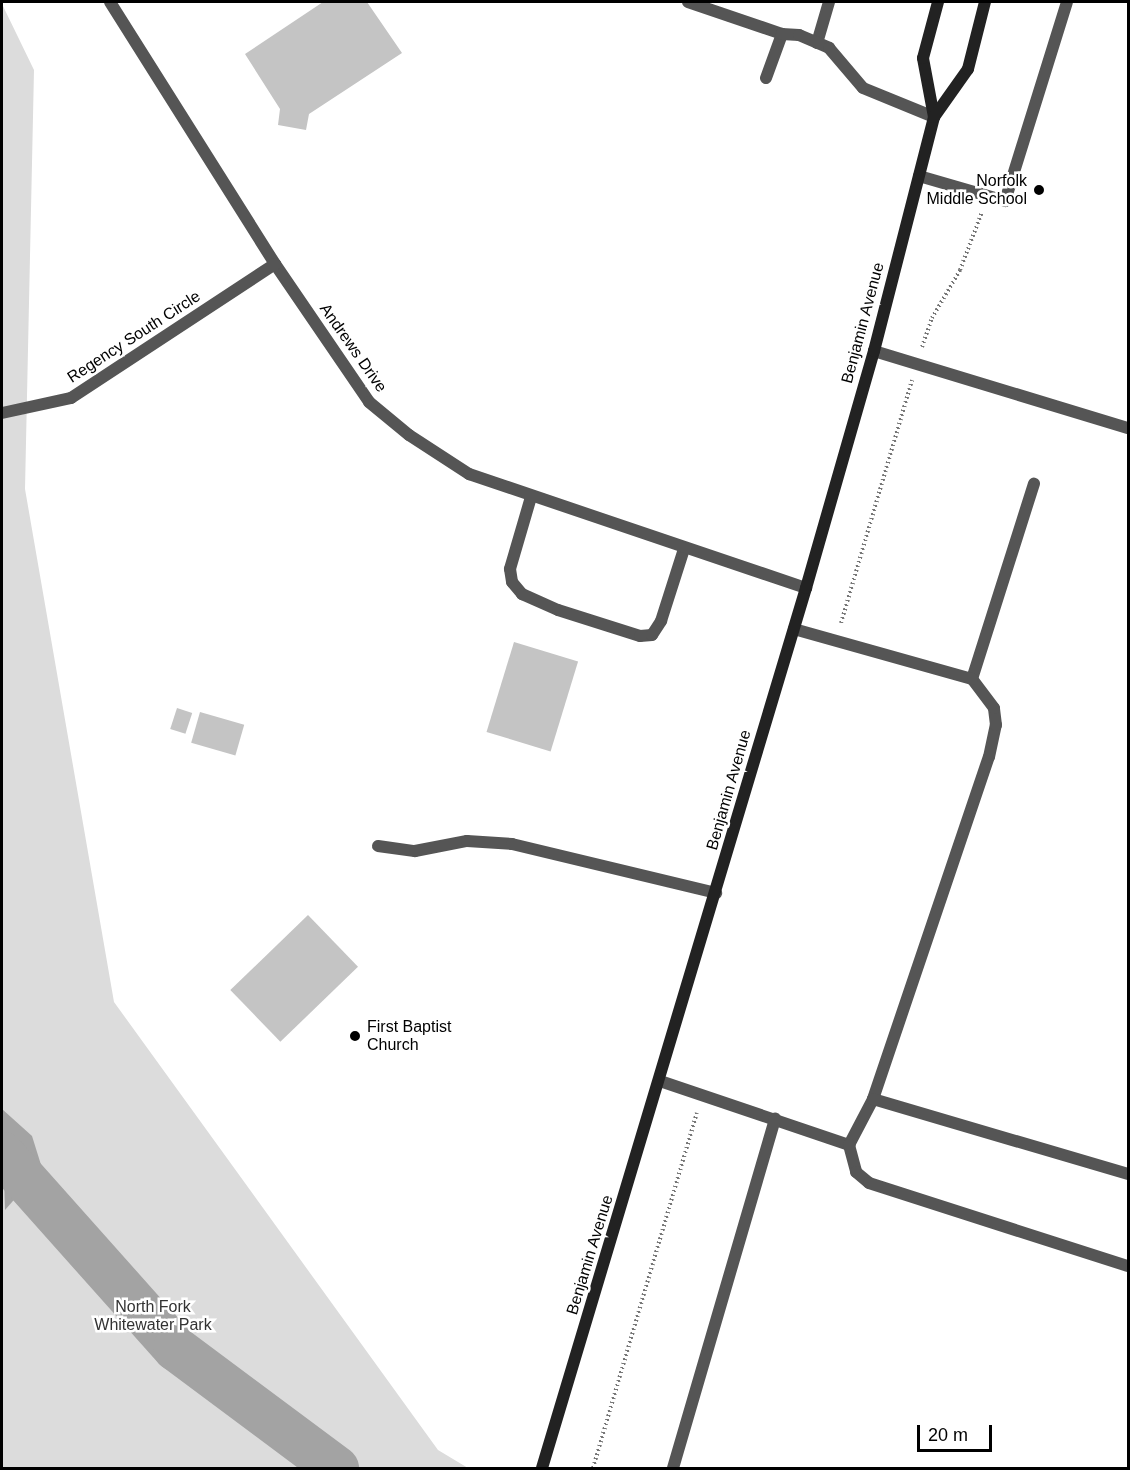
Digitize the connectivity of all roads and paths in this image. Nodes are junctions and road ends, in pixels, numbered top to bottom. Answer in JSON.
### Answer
{"nodes":[{"id":1,"x":110,"y":2,"type":"edge"},
{"id":2,"x":688,"y":2,"type":"edge"},
{"id":3,"x":829,"y":2,"type":"edge"},
{"id":4,"x":938,"y":2,"type":"edge"},
{"id":5,"x":985,"y":2,"type":"edge"},
{"id":6,"x":1067,"y":2,"type":"edge"},
{"id":7,"x":782,"y":34,"type":"junction"},
{"id":8,"x":817,"y":43,"type":"junction"},
{"id":9,"x":766,"y":78,"type":"dead end"},
{"id":10,"x":934,"y":117,"type":"junction"},
{"id":11,"x":919,"y":176,"type":"junction"},
{"id":12,"x":988,"y":196,"type":"junction"},
{"id":13,"x":275,"y":264,"type":"junction"},
{"id":14,"x":874,"y":351,"type":"junction"},
{"id":15,"x":917,"y":363,"type":"junction"},
{"id":16,"x":2,"y":414,"type":"edge"},
{"id":17,"x":1128,"y":428,"type":"edge"},
{"id":18,"x":1034,"y":484,"type":"dead end"},
{"id":19,"x":531,"y":497,"type":"junction"},
{"id":20,"x":684,"y":549,"type":"junction"},
{"id":21,"x":806,"y":588,"type":"junction"},
{"id":22,"x":794,"y":629,"type":"junction"},
{"id":23,"x":836,"y":641,"type":"junction"},
{"id":24,"x":972,"y":679,"type":"junction"},
{"id":25,"x":378,"y":846,"type":"dead end"},
{"id":26,"x":716,"y":893,"type":"junction"},
{"id":27,"x":660,"y":1081,"type":"junction"},
{"id":28,"x":702,"y":1095,"type":"junction"},
{"id":29,"x":873,"y":1099,"type":"junction"},
{"id":30,"x":775,"y":1119,"type":"junction"},
{"id":31,"x":849,"y":1145,"type":"junction"},
{"id":32,"x":1128,"y":1174,"type":"edge"},
{"id":33,"x":1128,"y":1266,"type":"edge"},
{"id":34,"x":542,"y":1468,"type":"edge"},
{"id":35,"x":593,"y":1468,"type":"edge"},
{"id":36,"x":673,"y":1468,"type":"edge"}],
"edges":[{"from":1,"to":13,"type":"street","name":"Andrews Drive"},
{"from":2,"to":7,"type":"street"},
{"from":3,"to":8,"type":"street"},
{"from":4,"to":10,"type":"main road","name":"Benjamin Avenue"},
{"from":5,"to":10,"type":"main road","name":"Benjamin Avenue"},
{"from":6,"to":12,"type":"street"},
{"from":7,"to":8,"type":"street"},
{"from":7,"to":9,"type":"street"},
{"from":8,"to":10,"type":"street"},
{"from":10,"to":11,"type":"main road","name":"Benjamin Avenue"},
{"from":11,"to":12,"type":"street"},
{"from":11,"to":14,"type":"main road","name":"Benjamin Avenue"},
{"from":12,"to":15,"type":"path"},
{"from":13,"to":16,"type":"street","name":"Regency South Circle"},
{"from":13,"to":19,"type":"street","name":"Andrews Drive"},
{"from":14,"to":15,"type":"street"},
{"from":14,"to":21,"type":"main road","name":"Benjamin Avenue"},
{"from":15,"to":17,"type":"street"},
{"from":15,"to":23,"type":"path"},
{"from":18,"to":24,"type":"street"},
{"from":19,"to":20,"type":"street","name":"Andrews Drive"},
{"from":19,"to":20,"type":"street"},
{"from":20,"to":21,"type":"street","name":"Andrews Drive"},
{"from":21,"to":22,"type":"main road","name":"Benjamin Avenue"},
{"from":22,"to":23,"type":"street"},
{"from":22,"to":26,"type":"main road","name":"Benjamin Avenue"},
{"from":23,"to":24,"type":"street"},
{"from":24,"to":29,"type":"street"},
{"from":25,"to":26,"type":"street"},
{"from":26,"to":27,"type":"main road","name":"Benjamin Avenue"},
{"from":27,"to":28,"type":"street"},
{"from":27,"to":34,"type":"main road","name":"Benjamin Avenue"},
{"from":28,"to":30,"type":"street"},
{"from":28,"to":35,"type":"path"},
{"from":29,"to":31,"type":"street"},
{"from":29,"to":32,"type":"street"},
{"from":30,"to":31,"type":"street"},
{"from":30,"to":36,"type":"street"},
{"from":31,"to":33,"type":"street"}]}
